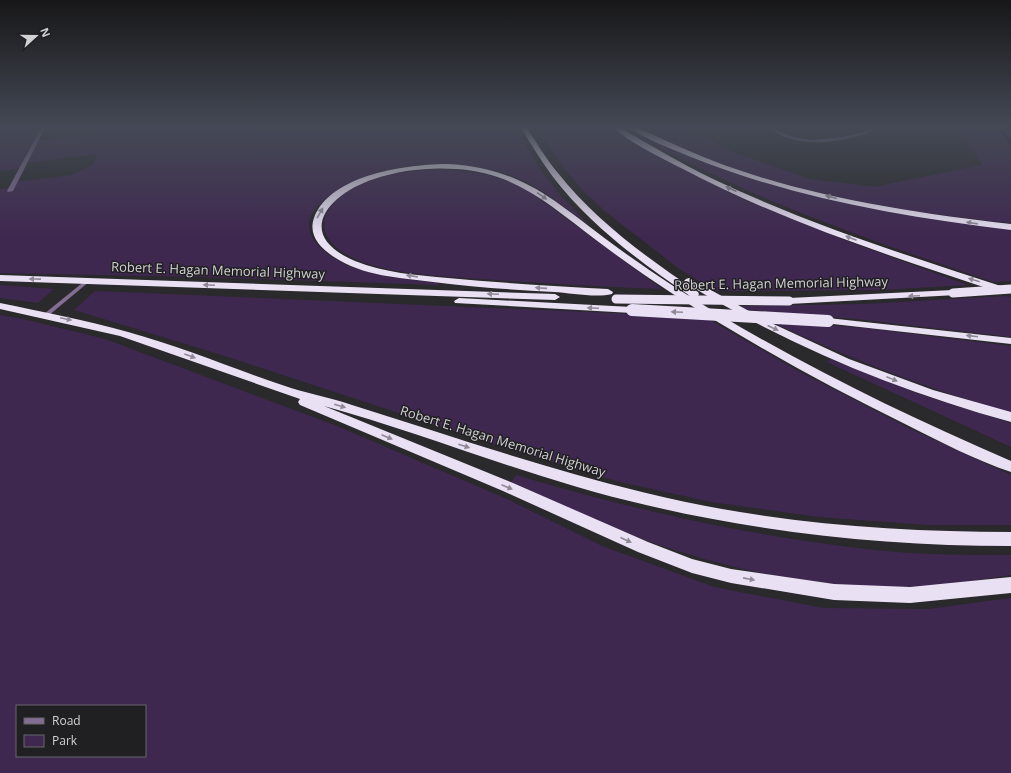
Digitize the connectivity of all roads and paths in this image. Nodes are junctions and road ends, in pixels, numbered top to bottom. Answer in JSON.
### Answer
{"nodes":[{"id":1,"x":24,"y":164,"type":"edge"},
{"id":2,"x":547,"y":164,"type":"edge"},
{"id":3,"x":555,"y":164,"type":"edge"},
{"id":4,"x":681,"y":164,"type":"edge"},
{"id":5,"x":717,"y":164,"type":"edge"},
{"id":6,"x":10,"y":191,"type":"dead end"},
{"id":7,"x":1011,"y":227,"type":"edge"},
{"id":8,"x":0,"y":278,"type":"edge"},
{"id":9,"x":88,"y":281,"type":"junction"},
{"id":10,"x":227,"y":285,"type":"junction"},
{"id":11,"x":1011,"y":288,"type":"edge"},
{"id":12,"x":1011,"y":292,"type":"edge"},
{"id":13,"x":612,"y":295,"type":"junction"},
{"id":14,"x":0,"y":306,"type":"edge"},
{"id":15,"x":46,"y":315,"type":"junction"},
{"id":16,"x":1011,"y":341,"type":"edge"},
{"id":17,"x":288,"y":391,"type":"junction"},
{"id":18,"x":1011,"y":417,"type":"edge"},
{"id":19,"x":1011,"y":458,"type":"edge"},
{"id":20,"x":1011,"y":467,"type":"edge"},
{"id":21,"x":1011,"y":539,"type":"edge"},
{"id":22,"x":1011,"y":585,"type":"edge"}],
"edges":[{"from":1,"to":6,"type":"street"},
{"from":2,"to":19,"type":"highway"},
{"from":3,"to":18,"type":"highway","one_way":true},
{"from":12,"to":4,"type":"highway","one_way":true},
{"from":7,"to":5,"type":"highway","one_way":true},
{"from":9,"to":8,"type":"highway","name":"Robert E. Hagan Memorial Highway","one_way":true},
{"from":10,"to":9,"type":"highway","name":"Robert E. Hagan Memorial Highway","one_way":true},
{"from":9,"to":15,"type":"lane"},
{"from":13,"to":10,"type":"highway","name":"Robert E. Hagan Memorial Highway","one_way":true},
{"from":16,"to":10,"type":"highway","one_way":true,"bridge":true},
{"from":11,"to":13,"type":"highway","name":"Robert E. Hagan Memorial Highway","one_way":true,"bridge":true},
{"from":13,"to":20,"type":"highway","one_way":true},
{"from":14,"to":15,"type":"highway","name":"Robert E. Hagan Memorial Highway"},
{"from":15,"to":17,"type":"highway","name":"Robert E. Hagan Memorial Highway","one_way":true},
{"from":17,"to":21,"type":"highway","name":"Robert E. Hagan Memorial Highway","one_way":true},
{"from":17,"to":22,"type":"highway","one_way":true}]}
